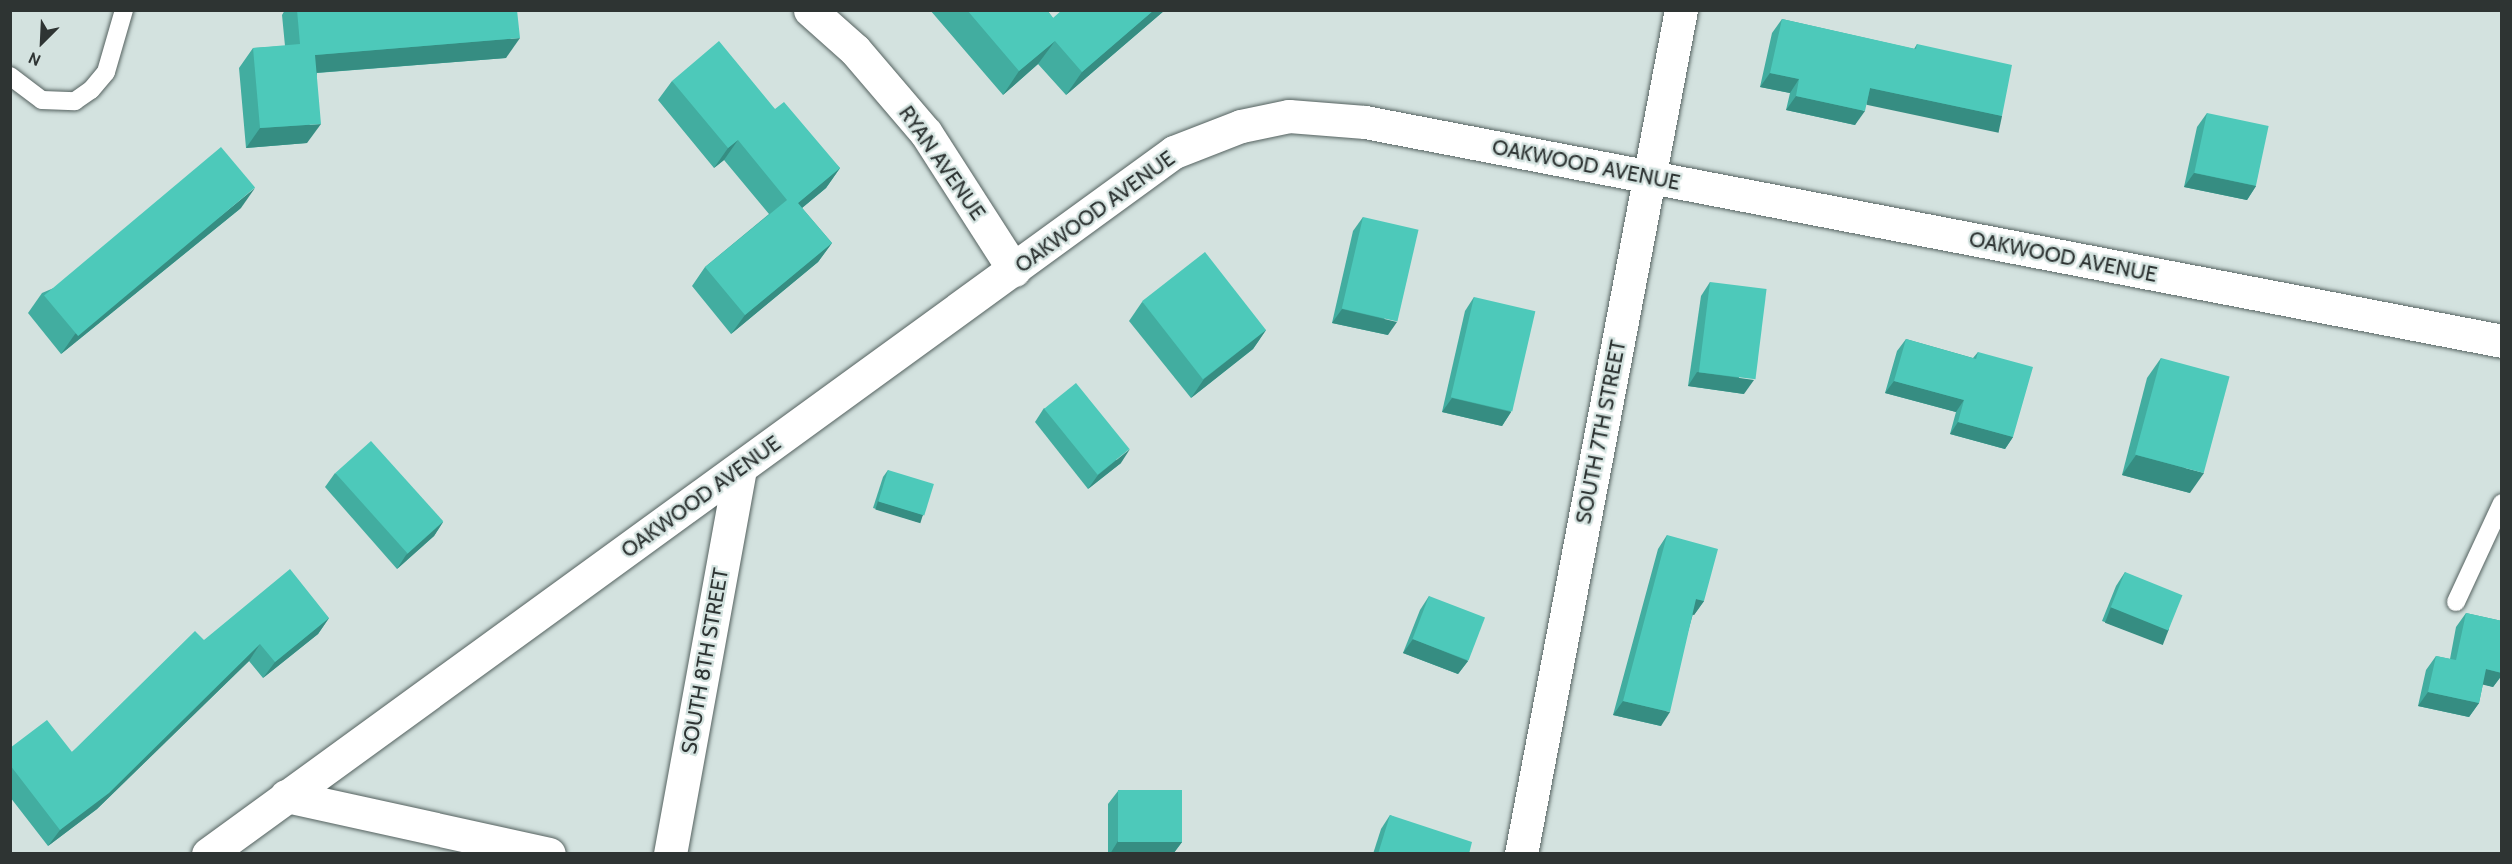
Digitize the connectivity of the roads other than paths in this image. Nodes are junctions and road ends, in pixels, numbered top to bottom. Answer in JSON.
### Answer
{"nodes":[{"id":1,"x":124,"y":10,"type":"edge"},
{"id":2,"x":810,"y":10,"type":"edge"},
{"id":3,"x":1681,"y":10,"type":"edge"},
{"id":4,"x":10,"y":76,"type":"edge"},
{"id":5,"x":1649,"y":178,"type":"junction"},
{"id":6,"x":1014,"y":270,"type":"junction"},
{"id":7,"x":2502,"y":341,"type":"edge"},
{"id":8,"x":740,"y":469,"type":"junction"},
{"id":9,"x":2502,"y":503,"type":"edge"},
{"id":10,"x":2456,"y":602,"type":"dead end"},
{"id":11,"x":286,"y":796,"type":"junction"},
{"id":12,"x":208,"y":854,"type":"edge"},
{"id":13,"x":549,"y":854,"type":"edge"},
{"id":14,"x":670,"y":854,"type":"edge"},
{"id":15,"x":1521,"y":854,"type":"edge"}],
"edges":[{"from":1,"to":4,"type":"lane"},
{"from":2,"to":6,"type":"street","name":"RYAN AVENUE"},
{"from":3,"to":5,"type":"street","name":"SOUTH 7TH STREET"},
{"from":5,"to":6,"type":"street","name":"OAKWOOD AVENUE"},
{"from":5,"to":7,"type":"street","name":"OAKWOOD AVENUE"},
{"from":5,"to":15,"type":"street","name":"SOUTH 7TH STREET"},
{"from":6,"to":8,"type":"street","name":"OAKWOOD AVENUE"},
{"from":8,"to":11,"type":"street","name":"OAKWOOD AVENUE"},
{"from":8,"to":14,"type":"street","name":"SOUTH 8TH STREET"},
{"from":9,"to":10,"type":"lane"},
{"from":11,"to":12,"type":"street","name":"OAKWOOD AVENUE"},
{"from":11,"to":13,"type":"street"}]}
